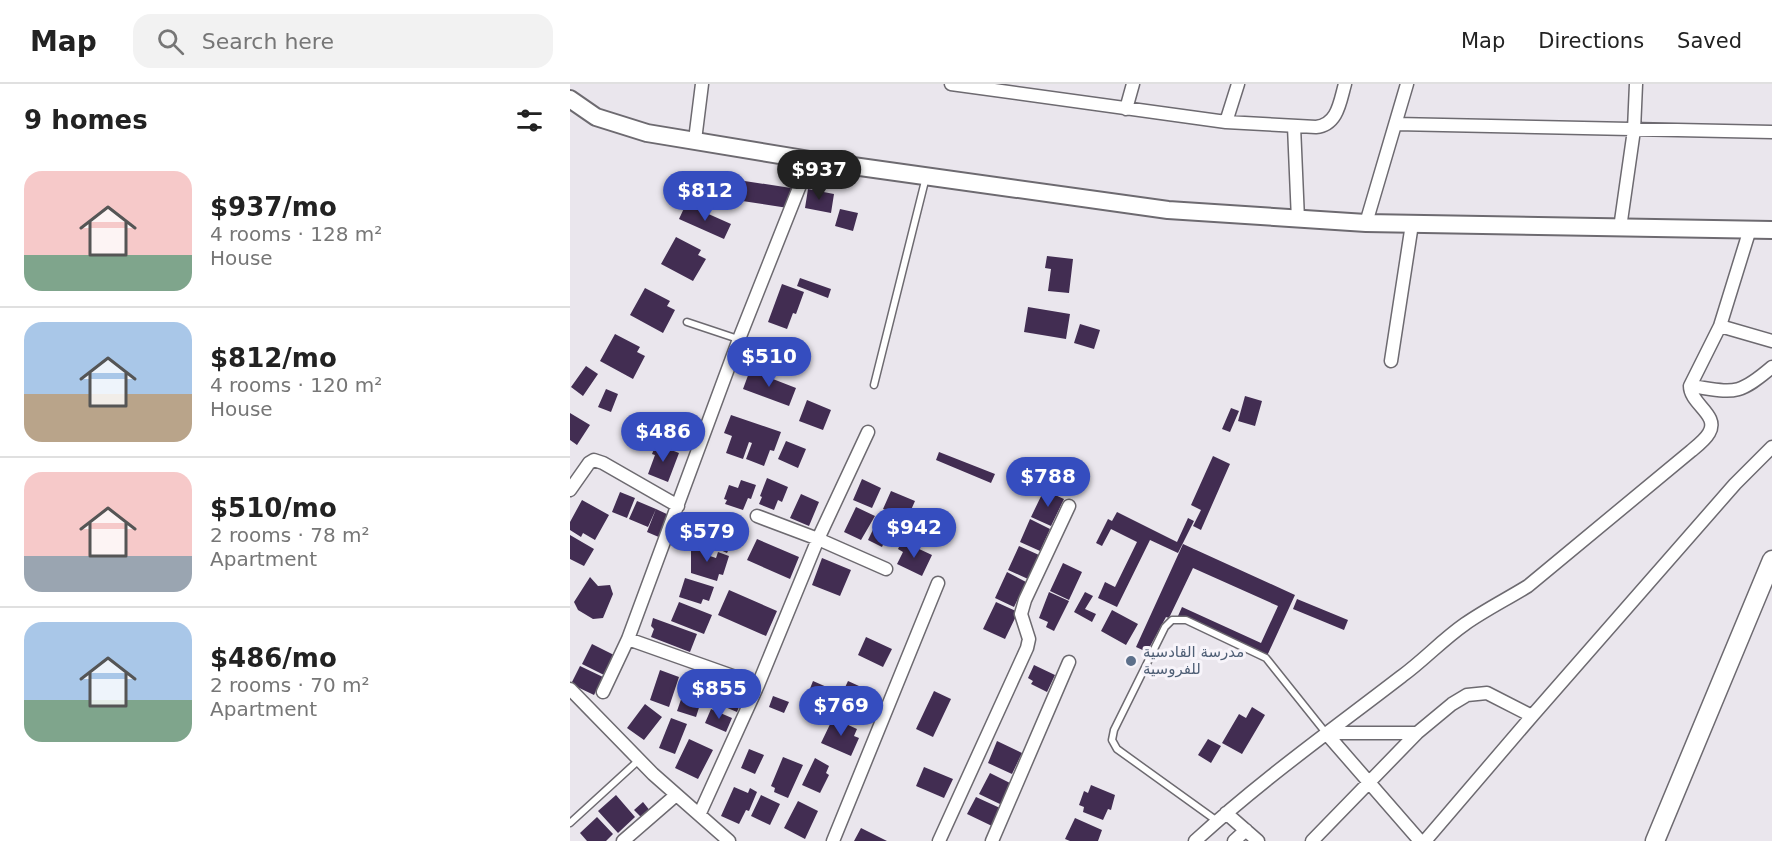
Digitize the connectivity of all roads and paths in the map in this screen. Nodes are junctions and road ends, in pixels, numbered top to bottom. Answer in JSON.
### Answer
{"nodes":[{"id":1,"x":702,"y":84,"type":"edge"},
{"id":2,"x":951,"y":84,"type":"edge"},
{"id":3,"x":1133,"y":84,"type":"edge"},
{"id":4,"x":1238,"y":84,"type":"edge"},
{"id":5,"x":1345,"y":84,"type":"edge"},
{"id":6,"x":1407,"y":84,"type":"edge"},
{"id":7,"x":1636,"y":84,"type":"edge"},
{"id":8,"x":1027,"y":89,"type":"edge"},
{"id":9,"x":570,"y":99,"type":"edge"},
{"id":10,"x":1126,"y":109,"type":"junction"},
{"id":11,"x":1226,"y":122,"type":"junction"},
{"id":12,"x":1395,"y":124,"type":"junction"},
{"id":13,"x":1294,"y":126,"type":"junction"},
{"id":14,"x":1634,"y":130,"type":"junction"},
{"id":15,"x":1772,"y":132,"type":"edge"},
{"id":16,"x":695,"y":140,"type":"junction"},
{"id":17,"x":810,"y":160,"type":"junction"},
{"id":18,"x":927,"y":176,"type":"junction"},
{"id":19,"x":1298,"y":220,"type":"junction"},
{"id":20,"x":1366,"y":223,"type":"junction"},
{"id":21,"x":1412,"y":224,"type":"junction"},
{"id":22,"x":1620,"y":228,"type":"junction"},
{"id":23,"x":1750,"y":229,"type":"junction"},
{"id":24,"x":1772,"y":230,"type":"edge"},
{"id":25,"x":687,"y":322,"type":"dead end"},
{"id":26,"x":1720,"y":326,"type":"junction"},
{"id":27,"x":739,"y":339,"type":"junction"},
{"id":28,"x":1772,"y":341,"type":"edge"},
{"id":29,"x":1390,"y":361,"type":"dead end"},
{"id":30,"x":1772,"y":367,"type":"edge"},
{"id":31,"x":874,"y":385,"type":"dead end"},
{"id":32,"x":1690,"y":386,"type":"junction"},
{"id":33,"x":868,"y":432,"type":"dead end"},
{"id":34,"x":1772,"y":447,"type":"edge"},
{"id":35,"x":570,"y":490,"type":"edge"},
{"id":36,"x":678,"y":506,"type":"junction"},
{"id":37,"x":1069,"y":506,"type":"dead end"},
{"id":38,"x":757,"y":516,"type":"dead end"},
{"id":39,"x":818,"y":539,"type":"junction"},
{"id":40,"x":1772,"y":560,"type":"edge"},
{"id":41,"x":886,"y":569,"type":"dead end"},
{"id":42,"x":938,"y":583,"type":"dead end"},
{"id":43,"x":627,"y":639,"type":"junction"},
{"id":44,"x":1069,"y":662,"type":"dead end"},
{"id":45,"x":758,"y":685,"type":"junction"},
{"id":46,"x":571,"y":691,"type":"edge"},
{"id":47,"x":603,"y":692,"type":"dead end"},
{"id":48,"x":1532,"y":716,"type":"junction"},
{"id":49,"x":1326,"y":733,"type":"junction"},
{"id":50,"x":1417,"y":733,"type":"junction"},
{"id":51,"x":639,"y":760,"type":"junction"},
{"id":52,"x":1369,"y":782,"type":"junction"},
{"id":53,"x":676,"y":795,"type":"junction"},
{"id":54,"x":700,"y":813,"type":"junction"},
{"id":55,"x":1221,"y":817,"type":"junction"},
{"id":56,"x":570,"y":823,"type":"edge"},
{"id":57,"x":1246,"y":830,"type":"junction"},
{"id":58,"x":623,"y":841,"type":"edge"},
{"id":59,"x":729,"y":841,"type":"edge"},
{"id":60,"x":833,"y":841,"type":"edge"},
{"id":61,"x":939,"y":841,"type":"edge"},
{"id":62,"x":992,"y":841,"type":"edge"},
{"id":63,"x":1195,"y":841,"type":"edge"},
{"id":64,"x":1234,"y":841,"type":"edge"},
{"id":65,"x":1258,"y":841,"type":"edge"},
{"id":66,"x":1312,"y":841,"type":"edge"},
{"id":67,"x":1420,"y":841,"type":"edge"},
{"id":68,"x":1425,"y":841,"type":"edge"},
{"id":69,"x":1655,"y":841,"type":"edge"}],
"edges":[{"from":1,"to":16,"type":"street"},
{"from":2,"to":8,"type":"street"},
{"from":3,"to":10,"type":"street"},
{"from":4,"to":11,"type":"street"},
{"from":5,"to":13,"type":"street"},
{"from":6,"to":12,"type":"street"},
{"from":7,"to":14,"type":"street"},
{"from":8,"to":10,"type":"street"},
{"from":9,"to":16,"type":"street"},
{"from":10,"to":11,"type":"street"},
{"from":11,"to":13,"type":"street"},
{"from":12,"to":14,"type":"street"},
{"from":12,"to":20,"type":"street"},
{"from":13,"to":19,"type":"street"},
{"from":14,"to":15,"type":"street"},
{"from":14,"to":22,"type":"street"},
{"from":16,"to":17,"type":"street"},
{"from":17,"to":18,"type":"street"},
{"from":17,"to":27,"type":"street"},
{"from":18,"to":19,"type":"street"},
{"from":18,"to":31,"type":"lane"},
{"from":19,"to":20,"type":"street"},
{"from":20,"to":21,"type":"street"},
{"from":21,"to":22,"type":"street"},
{"from":21,"to":29,"type":"street"},
{"from":22,"to":23,"type":"street"},
{"from":23,"to":24,"type":"street"},
{"from":23,"to":26,"type":"street"},
{"from":25,"to":27,"type":"lane"},
{"from":26,"to":28,"type":"street"},
{"from":26,"to":32,"type":"street"},
{"from":27,"to":36,"type":"street"},
{"from":30,"to":32,"type":"street"},
{"from":32,"to":49,"type":"street"},
{"from":33,"to":39,"type":"street"},
{"from":34,"to":48,"type":"street"},
{"from":35,"to":36,"type":"street"},
{"from":36,"to":43,"type":"street"},
{"from":37,"to":61,"type":"street"},
{"from":38,"to":39,"type":"street"},
{"from":39,"to":41,"type":"street"},
{"from":39,"to":45,"type":"street"},
{"from":40,"to":69,"type":"main road"},
{"from":42,"to":60,"type":"street"},
{"from":43,"to":45,"type":"street"},
{"from":43,"to":47,"type":"street"},
{"from":44,"to":62,"type":"street"},
{"from":45,"to":54,"type":"street"},
{"from":46,"to":51,"type":"street"},
{"from":48,"to":50,"type":"street"},
{"from":48,"to":68,"type":"street"},
{"from":49,"to":50,"type":"street"},
{"from":49,"to":52,"type":"street"},
{"from":49,"to":55,"type":"street"},
{"from":49,"to":55,"type":"lane"},
{"from":50,"to":52,"type":"street"},
{"from":51,"to":53,"type":"street"},
{"from":51,"to":56,"type":"lane"},
{"from":52,"to":66,"type":"street"},
{"from":52,"to":67,"type":"street"},
{"from":53,"to":54,"type":"street"},
{"from":53,"to":58,"type":"street"},
{"from":54,"to":59,"type":"street"},
{"from":55,"to":57,"type":"street"},
{"from":55,"to":63,"type":"street"},
{"from":57,"to":64,"type":"street"},
{"from":57,"to":65,"type":"street"}]}
